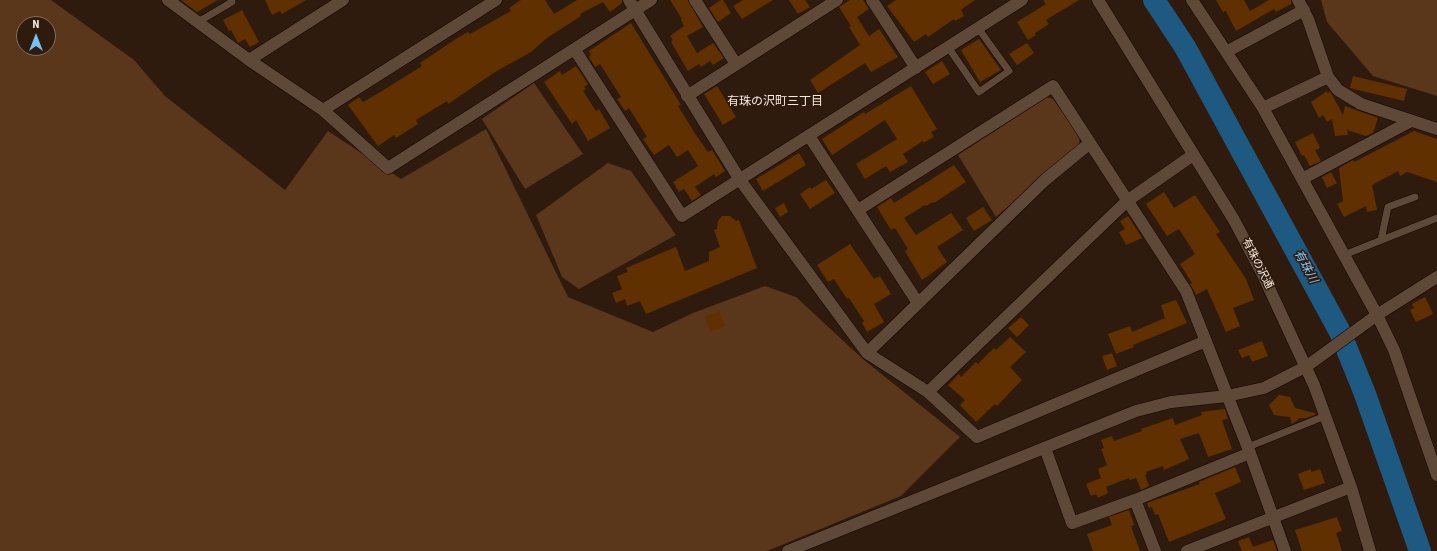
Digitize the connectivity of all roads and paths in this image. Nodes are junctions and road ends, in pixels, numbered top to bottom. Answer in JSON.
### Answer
{"nodes":[{"id":1,"x":168,"y":0,"type":"edge"},
{"id":2,"x":231,"y":0,"type":"edge"},
{"id":3,"x":343,"y":0,"type":"edge"},
{"id":4,"x":496,"y":0,"type":"edge"},
{"id":5,"x":651,"y":0,"type":"edge"},
{"id":6,"x":695,"y":0,"type":"edge"},
{"id":7,"x":837,"y":0,"type":"edge"},
{"id":8,"x":1022,"y":0,"type":"edge"},
{"id":9,"x":1098,"y":0,"type":"edge"},
{"id":10,"x":1192,"y":0,"type":"edge"},
{"id":11,"x":877,"y":2,"type":"edge"},
{"id":12,"x":632,"y":5,"type":"edge"},
{"id":13,"x":1301,"y":5,"type":"edge"},
{"id":14,"x":198,"y":22,"type":"junction"},
{"id":15,"x":978,"y":28,"type":"junction"},
{"id":16,"x":948,"y":47,"type":"junction"},
{"id":17,"x":575,"y":50,"type":"junction"},
{"id":18,"x":1226,"y":52,"type":"junction"},
{"id":19,"x":249,"y":60,"type":"junction"},
{"id":20,"x":736,"y":64,"type":"junction"},
{"id":21,"x":916,"y":68,"type":"junction"},
{"id":22,"x":1328,"y":77,"type":"junction"},
{"id":23,"x":687,"y":96,"type":"junction"},
{"id":24,"x":1263,"y":108,"type":"junction"},
{"id":25,"x":323,"y":110,"type":"junction"},
{"id":26,"x":1411,"y":121,"type":"junction"},
{"id":27,"x":1437,"y":129,"type":"edge"},
{"id":28,"x":809,"y":136,"type":"junction"},
{"id":29,"x":1090,"y":143,"type":"junction"},
{"id":30,"x":1193,"y":155,"type":"junction"},
{"id":31,"x":1302,"y":178,"type":"junction"},
{"id":32,"x":740,"y":180,"type":"junction"},
{"id":33,"x":1415,"y":197,"type":"dead end"},
{"id":34,"x":1128,"y":201,"type":"junction"},
{"id":35,"x":858,"y":210,"type":"junction"},
{"id":36,"x":1437,"y":218,"type":"edge"},
{"id":37,"x":1381,"y":240,"type":"junction"},
{"id":38,"x":1344,"y":255,"type":"junction"},
{"id":39,"x":1437,"y":277,"type":"edge"},
{"id":40,"x":918,"y":303,"type":"junction"},
{"id":41,"x":1378,"y":315,"type":"junction"},
{"id":42,"x":1206,"y":340,"type":"junction"},
{"id":43,"x":867,"y":354,"type":"junction"},
{"id":44,"x":1306,"y":366,"type":"junction"},
{"id":45,"x":928,"y":392,"type":"junction"},
{"id":46,"x":1227,"y":396,"type":"junction"},
{"id":47,"x":1325,"y":416,"type":"junction"},
{"id":48,"x":1045,"y":448,"type":"junction"},
{"id":49,"x":1249,"y":450,"type":"junction"},
{"id":50,"x":1437,"y":475,"type":"edge"},
{"id":51,"x":1350,"y":487,"type":"junction"},
{"id":52,"x":1135,"y":500,"type":"junction"},
{"id":53,"x":1274,"y":518,"type":"junction"},
{"id":54,"x":788,"y":551,"type":"edge"},
{"id":55,"x":1155,"y":551,"type":"edge"},
{"id":56,"x":1187,"y":551,"type":"edge"},
{"id":57,"x":1285,"y":551,"type":"edge"},
{"id":58,"x":1370,"y":551,"type":"edge"}],
"edges":[{"from":1,"to":14,"type":"street"},
{"from":2,"to":14,"type":"lane"},
{"from":3,"to":19,"type":"street"},
{"from":4,"to":25,"type":"street"},
{"from":5,"to":12,"type":"street"},
{"from":6,"to":20,"type":"street"},
{"from":7,"to":20,"type":"street"},
{"from":8,"to":15,"type":"street"},
{"from":9,"to":30,"type":"street","name":"有珠の沢通"},
{"from":10,"to":18,"type":"street"},
{"from":11,"to":21,"type":"street"},
{"from":12,"to":17,"type":"street"},
{"from":12,"to":23,"type":"street"},
{"from":13,"to":18,"type":"street"},
{"from":13,"to":22,"type":"street"},
{"from":14,"to":19,"type":"street"},
{"from":15,"to":16,"type":"street"},
{"from":15,"to":16,"type":"lane"},
{"from":16,"to":21,"type":"street"},
{"from":17,"to":25,"type":"street"},
{"from":17,"to":32,"type":"street"},
{"from":18,"to":24,"type":"street"},
{"from":19,"to":25,"type":"street"},
{"from":20,"to":23,"type":"street"},
{"from":21,"to":28,"type":"street"},
{"from":22,"to":24,"type":"street"},
{"from":22,"to":26,"type":"street"},
{"from":23,"to":32,"type":"street"},
{"from":24,"to":31,"type":"street"},
{"from":26,"to":27,"type":"street"},
{"from":26,"to":31,"type":"street"},
{"from":28,"to":32,"type":"street"},
{"from":28,"to":35,"type":"street"},
{"from":29,"to":34,"type":"street"},
{"from":29,"to":35,"type":"street"},
{"from":29,"to":40,"type":"street"},
{"from":30,"to":34,"type":"street"},
{"from":30,"to":44,"type":"street","name":"有珠の沢通"},
{"from":31,"to":38,"type":"street"},
{"from":32,"to":43,"type":"street"},
{"from":33,"to":37,"type":"lane"},
{"from":34,"to":42,"type":"street"},
{"from":34,"to":45,"type":"street"},
{"from":35,"to":40,"type":"street"},
{"from":36,"to":37,"type":"lane"},
{"from":37,"to":38,"type":"lane"},
{"from":38,"to":41,"type":"street"},
{"from":39,"to":41,"type":"street"},
{"from":40,"to":43,"type":"street"},
{"from":41,"to":44,"type":"street"},
{"from":41,"to":50,"type":"street"},
{"from":42,"to":45,"type":"street"},
{"from":42,"to":46,"type":"street"},
{"from":43,"to":45,"type":"street"},
{"from":44,"to":46,"type":"street"},
{"from":44,"to":47,"type":"street","name":"有珠の沢通"},
{"from":46,"to":48,"type":"street"},
{"from":46,"to":49,"type":"street"},
{"from":47,"to":49,"type":"lane"},
{"from":47,"to":51,"type":"street","name":"有珠の沢通"},
{"from":48,"to":52,"type":"street"},
{"from":48,"to":54,"type":"street"},
{"from":49,"to":52,"type":"street"},
{"from":49,"to":53,"type":"street"},
{"from":51,"to":53,"type":"street"},
{"from":51,"to":58,"type":"street","name":"有珠の沢通"},
{"from":52,"to":55,"type":"street"},
{"from":53,"to":56,"type":"street"},
{"from":53,"to":57,"type":"street"}]}
